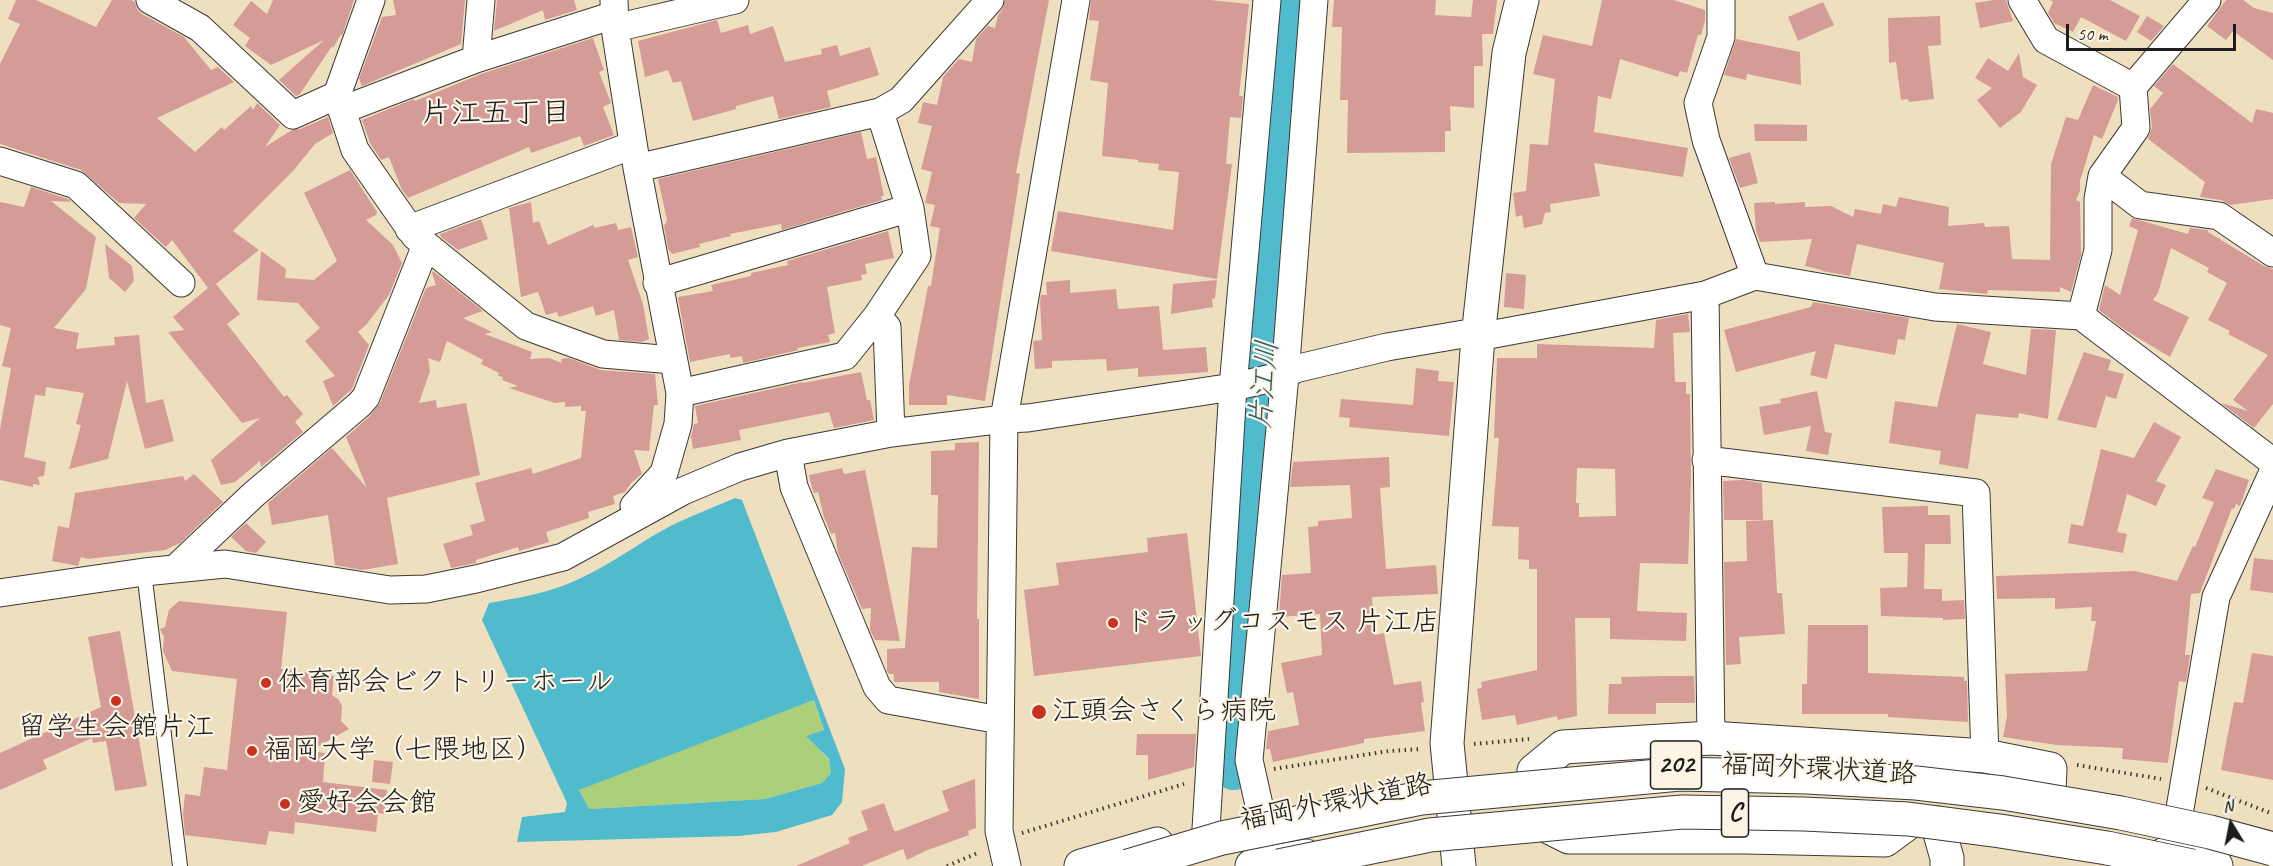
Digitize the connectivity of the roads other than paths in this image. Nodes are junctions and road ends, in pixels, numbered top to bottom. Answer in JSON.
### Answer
{"nodes":[{"id":1,"x":150,"y":0,"type":"edge"},
{"id":2,"x":370,"y":0,"type":"edge"},
{"id":3,"x":482,"y":0,"type":"edge"},
{"id":4,"x":735,"y":0,"type":"edge"},
{"id":5,"x":990,"y":0,"type":"edge"},
{"id":6,"x":1076,"y":0,"type":"edge"},
{"id":7,"x":1267,"y":0,"type":"edge"},
{"id":8,"x":1314,"y":0,"type":"edge"},
{"id":9,"x":1522,"y":0,"type":"edge"},
{"id":10,"x":1721,"y":0,"type":"edge"},
{"id":11,"x":2022,"y":0,"type":"edge"},
{"id":12,"x":2206,"y":0,"type":"edge"},
{"id":13,"x":614,"y":14,"type":"edge"},
{"id":14,"x":476,"y":58,"type":"junction"},
{"id":15,"x":2133,"y":87,"type":"junction"},
{"id":16,"x":339,"y":102,"type":"junction"},
{"id":17,"x":880,"y":112,"type":"junction"},
{"id":18,"x":635,"y":156,"type":"junction"},
{"id":19,"x":0,"y":161,"type":"edge"},
{"id":20,"x":2102,"y":176,"type":"junction"},
{"id":21,"x":910,"y":208,"type":"junction"},
{"id":22,"x":418,"y":237,"type":"junction"},
{"id":23,"x":2273,"y":253,"type":"edge"},
{"id":24,"x":1755,"y":276,"type":"junction"},
{"id":25,"x":181,"y":283,"type":"dead end"},
{"id":26,"x":657,"y":283,"type":"junction"},
{"id":27,"x":1705,"y":295,"type":"junction"},
{"id":28,"x":877,"y":316,"type":"junction"},
{"id":29,"x":2081,"y":316,"type":"junction"},
{"id":30,"x":1478,"y":337,"type":"junction"},
{"id":31,"x":671,"y":357,"type":"junction"},
{"id":32,"x":1283,"y":375,"type":"junction"},
{"id":33,"x":1233,"y":387,"type":"junction"},
{"id":34,"x":680,"y":393,"type":"junction"},
{"id":35,"x":1004,"y":419,"type":"junction"},
{"id":36,"x":891,"y":433,"type":"junction"},
{"id":37,"x":788,"y":453,"type":"junction"},
{"id":38,"x":1706,"y":460,"type":"junction"},
{"id":39,"x":2273,"y":462,"type":"edge"},
{"id":40,"x":2273,"y":472,"type":"edge"},
{"id":41,"x":639,"y":513,"type":"junction"},
{"id":42,"x":176,"y":568,"type":"junction"},
{"id":43,"x":144,"y":572,"type":"junction"},
{"id":44,"x":0,"y":593,"type":"edge"},
{"id":45,"x":1000,"y":720,"type":"junction"},
{"id":46,"x":1711,"y":738,"type":"junction"},
{"id":47,"x":1985,"y":756,"type":"junction"},
{"id":48,"x":1534,"y":771,"type":"junction"},
{"id":49,"x":1450,"y":781,"type":"junction"},
{"id":50,"x":2049,"y":791,"type":"junction"},
{"id":51,"x":1261,"y":814,"type":"junction"},
{"id":52,"x":2178,"y":820,"type":"junction"},
{"id":53,"x":1925,"y":822,"type":"junction"},
{"id":54,"x":1206,"y":829,"type":"junction"},
{"id":55,"x":1454,"y":830,"type":"junction"},
{"id":56,"x":2273,"y":846,"type":"edge"},
{"id":57,"x":2182,"y":862,"type":"edge"},
{"id":58,"x":180,"y":866,"type":"edge"},
{"id":59,"x":1007,"y":866,"type":"edge"},
{"id":60,"x":1081,"y":866,"type":"edge"},
{"id":61,"x":1128,"y":866,"type":"edge"},
{"id":62,"x":1261,"y":866,"type":"edge"},
{"id":63,"x":1459,"y":866,"type":"edge"},
{"id":64,"x":1947,"y":866,"type":"edge"},
{"id":65,"x":2216,"y":866,"type":"edge"}],
"edges":[{"from":1,"to":16,"type":"street"},
{"from":2,"to":16,"type":"street"},
{"from":3,"to":14,"type":"street"},
{"from":4,"to":13,"type":"street"},
{"from":5,"to":17,"type":"street"},
{"from":6,"to":35,"type":"street"},
{"from":7,"to":33,"type":"street"},
{"from":8,"to":32,"type":"street"},
{"from":9,"to":30,"type":"main road"},
{"from":10,"to":24,"type":"street"},
{"from":11,"to":15,"type":"street"},
{"from":12,"to":15,"type":"street"},
{"from":13,"to":14,"type":"street"},
{"from":13,"to":18,"type":"street"},
{"from":14,"to":16,"type":"street"},
{"from":15,"to":20,"type":"street"},
{"from":16,"to":22,"type":"street"},
{"from":17,"to":18,"type":"street"},
{"from":17,"to":21,"type":"street"},
{"from":18,"to":22,"type":"street"},
{"from":18,"to":26,"type":"street"},
{"from":19,"to":25,"type":"street"},
{"from":20,"to":23,"type":"street"},
{"from":20,"to":29,"type":"street"},
{"from":21,"to":26,"type":"street"},
{"from":21,"to":28,"type":"street"},
{"from":22,"to":31,"type":"street"},
{"from":22,"to":42,"type":"street"},
{"from":24,"to":27,"type":"street"},
{"from":24,"to":29,"type":"street"},
{"from":26,"to":31,"type":"street"},
{"from":27,"to":30,"type":"street"},
{"from":27,"to":38,"type":"street"},
{"from":28,"to":34,"type":"street"},
{"from":28,"to":36,"type":"street"},
{"from":29,"to":39,"type":"street"},
{"from":30,"to":32,"type":"street"},
{"from":30,"to":49,"type":"main road"},
{"from":31,"to":34,"type":"street"},
{"from":32,"to":33,"type":"street"},
{"from":32,"to":51,"type":"street"},
{"from":33,"to":35,"type":"street"},
{"from":33,"to":54,"type":"street"},
{"from":34,"to":41,"type":"street"},
{"from":35,"to":36,"type":"street"},
{"from":35,"to":45,"type":"street"},
{"from":36,"to":37,"type":"street"},
{"from":37,"to":41,"type":"street"},
{"from":37,"to":45,"type":"street"},
{"from":38,"to":46,"type":"street"},
{"from":38,"to":47,"type":"street"},
{"from":40,"to":52,"type":"street"},
{"from":41,"to":42,"type":"street"},
{"from":42,"to":43,"type":"street"},
{"from":43,"to":44,"type":"street"},
{"from":43,"to":58,"type":"lane"},
{"from":45,"to":59,"type":"street"},
{"from":46,"to":47,"type":"main road"},
{"from":46,"to":48,"type":"main road"},
{"from":47,"to":50,"type":"main road"},
{"from":48,"to":49,"type":"main road","name":"福岡外環状道路","number":"202"},
{"from":48,"to":50,"type":"main road","name":"福岡外環状道路","number":"202"},
{"from":49,"to":51,"type":"main road","name":"福岡外環状道路","number":"202"},
{"from":49,"to":55,"type":"main road"},
{"from":50,"to":52,"type":"main road","name":"福岡外環状道路","number":"202"},
{"from":51,"to":54,"type":"main road","name":"福岡外環状道路","number":"202"},
{"from":51,"to":62,"type":"street"},
{"from":52,"to":56,"type":"main road","name":"福岡外環状道路","number":"202"},
{"from":52,"to":57,"type":"street"},
{"from":53,"to":55,"type":"main road","name":"福岡外環状道路","number":"202"},
{"from":53,"to":57,"type":"main road","name":"福岡外環状道路","number":"202"},
{"from":53,"to":64,"type":"main road"},
{"from":54,"to":60,"type":"main road","name":"福岡外環状道路","number":"202"},
{"from":55,"to":62,"type":"main road","name":"福岡外環状道路","number":"202"},
{"from":55,"to":63,"type":"main road"},
{"from":56,"to":61,"type":"main road","number":"C","bridge":true},
{"from":57,"to":62,"type":"main road","number":"C","bridge":true},
{"from":57,"to":65,"type":"main road","name":"福岡外環状道路","number":"202"}]}
